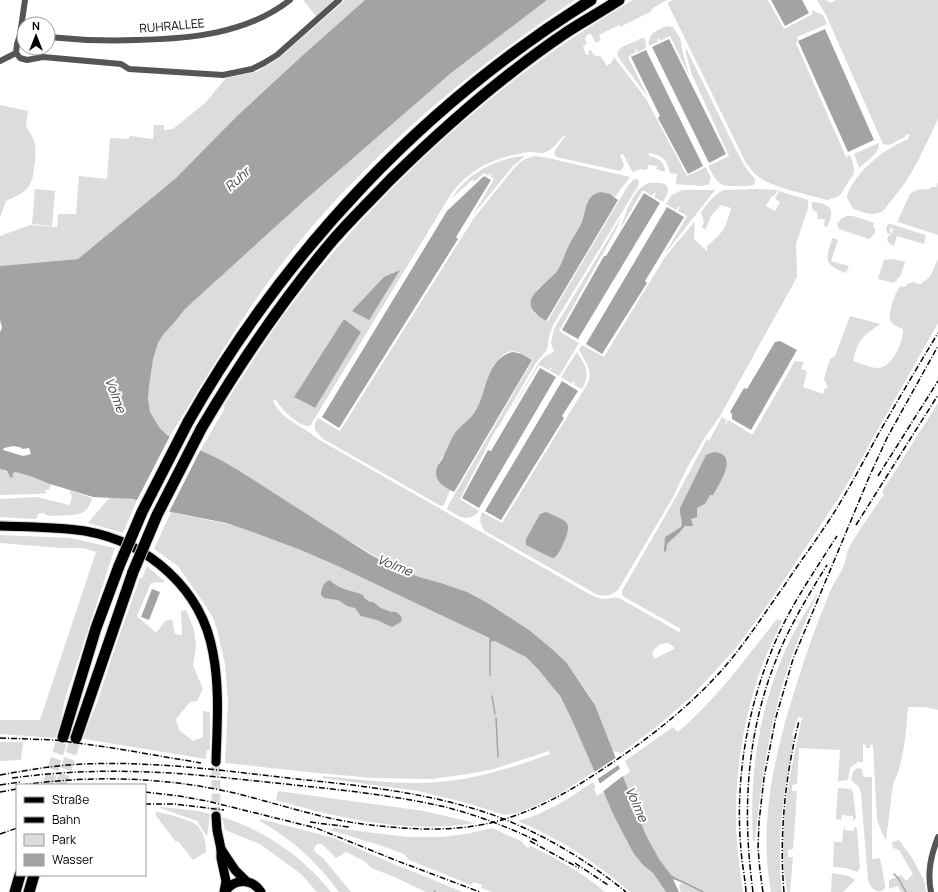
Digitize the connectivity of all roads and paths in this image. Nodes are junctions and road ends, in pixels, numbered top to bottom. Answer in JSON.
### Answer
{"nodes":[{"id":1,"x":24,"y":0,"type":"edge"},
{"id":2,"x":339,"y":0,"type":"edge"},
{"id":3,"x":591,"y":0,"type":"edge"},
{"id":4,"x":619,"y":0,"type":"edge"},
{"id":5,"x":286,"y":1,"type":"edge"},
{"id":6,"x":23,"y":16,"type":"edge"},
{"id":7,"x":56,"y":38,"type":"edge"},
{"id":8,"x":16,"y":53,"type":"edge"},
{"id":9,"x":18,"y":56,"type":"edge"},
{"id":10,"x":0,"y":61,"type":"edge"},
{"id":11,"x":0,"y":526,"type":"edge"},
{"id":12,"x":63,"y":738,"type":"tunnel mouth"},
{"id":13,"x":76,"y":738,"type":"tunnel mouth"},
{"id":14,"x":216,"y":762,"type":"tunnel mouth"},
{"id":15,"x":216,"y":816,"type":"tunnel mouth"},
{"id":16,"x":938,"y":836,"type":"edge"},
{"id":17,"x":221,"y":849,"type":"junction"},
{"id":18,"x":20,"y":876,"type":"edge"},
{"id":19,"x":34,"y":876,"type":"edge"},
{"id":20,"x":246,"y":881,"type":"junction"},
{"id":21,"x":15,"y":892,"type":"edge"},
{"id":22,"x":29,"y":892,"type":"edge"},
{"id":23,"x":224,"y":892,"type":"edge"},
{"id":24,"x":261,"y":892,"type":"edge"},
{"id":25,"x":931,"y":892,"type":"edge"}],
"edges":[{"from":1,"to":6,"type":"street"},
{"from":2,"to":9,"type":"street"},
{"from":3,"to":12,"type":"highway","bridge":true},
{"from":4,"to":13,"type":"highway","bridge":true},
{"from":5,"to":7,"type":"street","name":"RUHRALLEE"},
{"from":8,"to":10,"type":"street"},
{"from":11,"to":14,"type":"main road"},
{"from":15,"to":17,"type":"main road"},
{"from":16,"to":25,"type":"street"},
{"from":17,"to":20,"type":"main road"},
{"from":17,"to":23,"type":"main road"},
{"from":18,"to":21,"type":"highway"},
{"from":19,"to":22,"type":"highway"},
{"from":20,"to":23,"type":"main road"},
{"from":20,"to":24,"type":"main road"}]}
